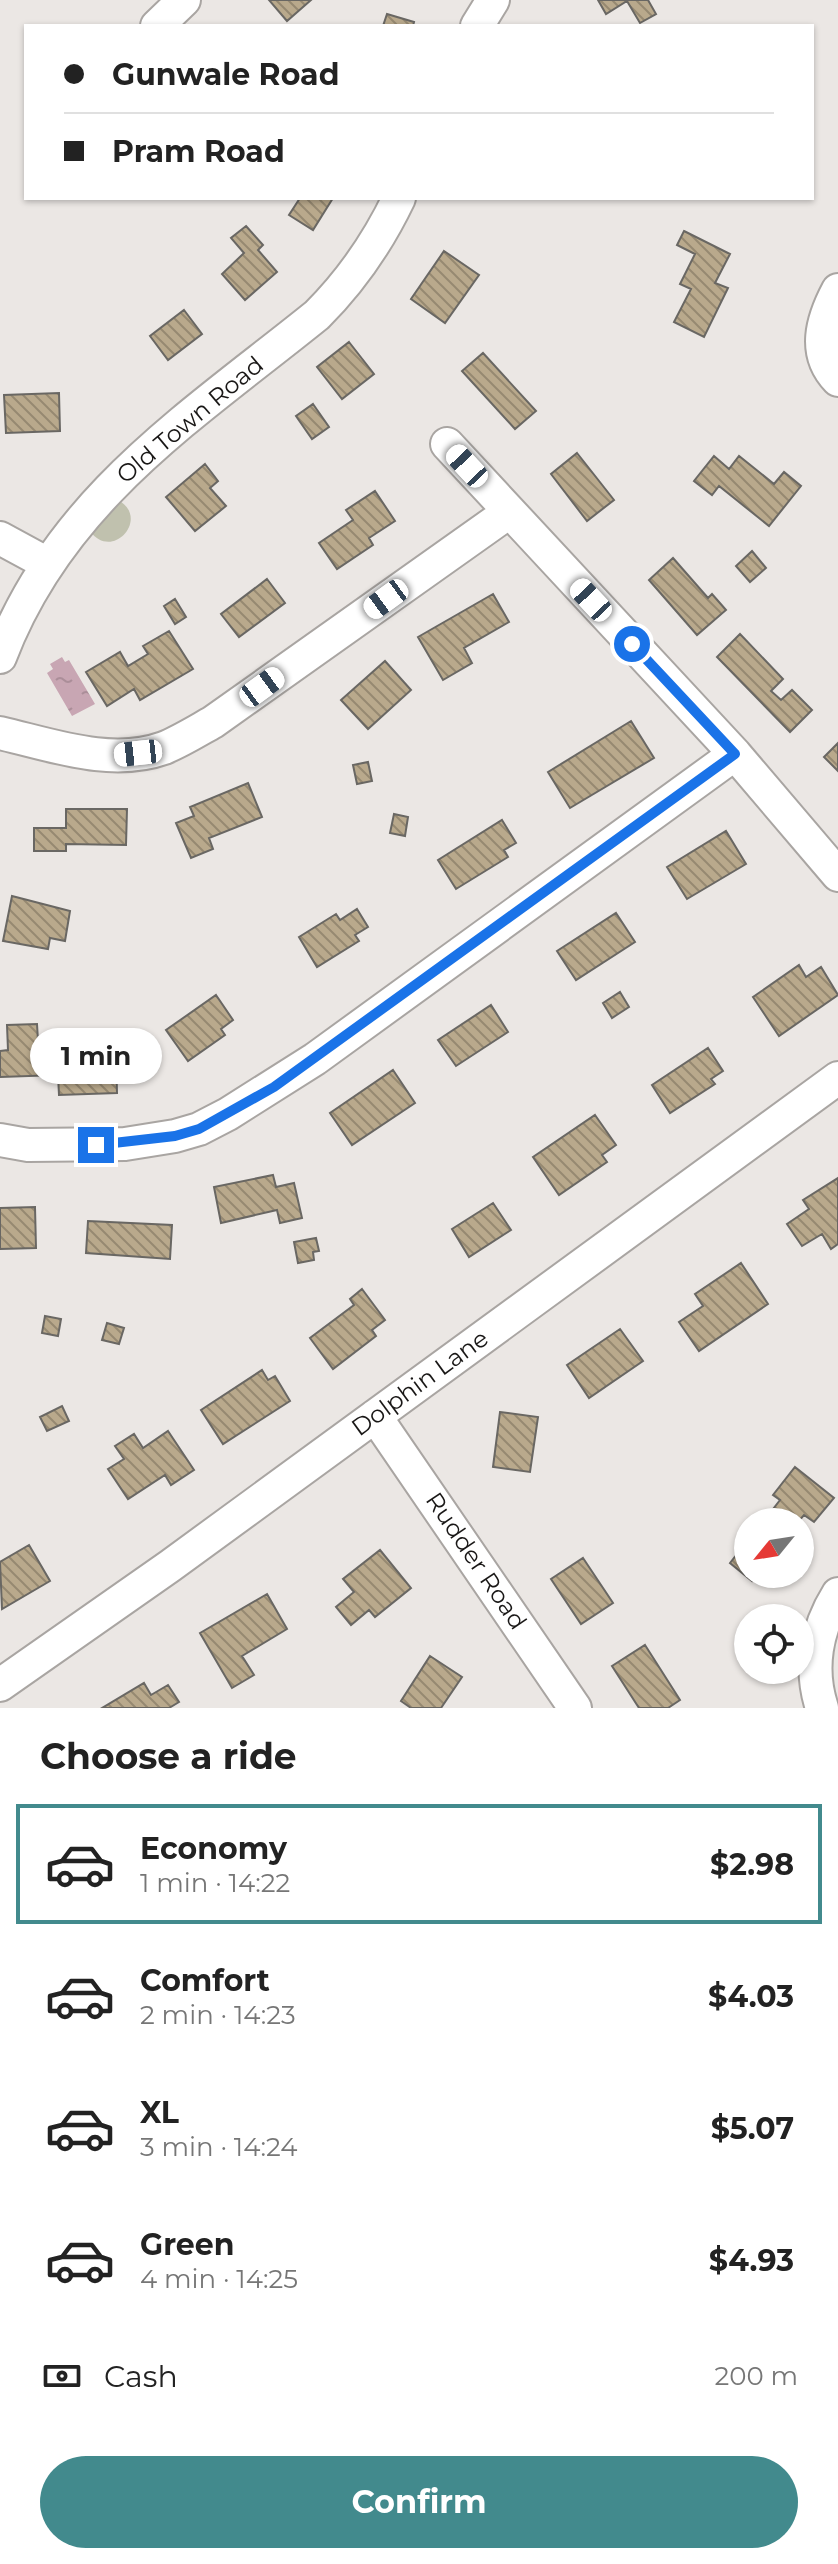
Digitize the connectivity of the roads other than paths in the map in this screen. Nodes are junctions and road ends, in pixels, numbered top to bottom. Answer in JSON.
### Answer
{"nodes":[{"id":1,"x":184,"y":0,"type":"edge"},
{"id":2,"x":493,"y":0,"type":"edge"},
{"id":3,"x":159,"y":24,"type":"edge"},
{"id":4,"x":478,"y":24,"type":"edge"},
{"id":5,"x":398,"y":200,"type":"edge"},
{"id":6,"x":838,"y":290,"type":"edge"},
{"id":7,"x":838,"y":380,"type":"edge"},
{"id":8,"x":447,"y":444,"type":"dead end"},
{"id":9,"x":509,"y":512,"type":"junction"},
{"id":10,"x":0,"y":538,"type":"edge"},
{"id":11,"x":46,"y":563,"type":"junction"},
{"id":12,"x":0,"y":657,"type":"edge"},
{"id":13,"x":0,"y":733,"type":"edge"},
{"id":14,"x":735,"y":754,"type":"junction"},
{"id":15,"x":838,"y":875,"type":"edge"},
{"id":16,"x":838,"y":1078,"type":"edge"},
{"id":17,"x":0,"y":1140,"type":"edge"},
{"id":18,"x":375,"y":1416,"type":"junction"},
{"id":19,"x":838,"y":1594,"type":"edge"},
{"id":20,"x":0,"y":1685,"type":"edge"},
{"id":21,"x":563,"y":1704,"type":"edge"},
{"id":22,"x":822,"y":1708,"type":"edge"}],
"edges":[{"from":1,"to":3,"type":"street"},
{"from":2,"to":4,"type":"street"},
{"from":5,"to":11,"type":"street","name":"Old Town Road"},
{"from":6,"to":7,"type":"street"},
{"from":8,"to":9,"type":"street"},
{"from":9,"to":13,"type":"street"},
{"from":9,"to":14,"type":"street"},
{"from":10,"to":11,"type":"street"},
{"from":11,"to":12,"type":"street","name":"Old Town Road"},
{"from":14,"to":15,"type":"street"},
{"from":14,"to":17,"type":"street"},
{"from":16,"to":18,"type":"street","name":"Dolphin Lane"},
{"from":18,"to":20,"type":"street","name":"Dolphin Lane"},
{"from":18,"to":21,"type":"street","name":"Rudder Road"},
{"from":19,"to":22,"type":"street"}]}
